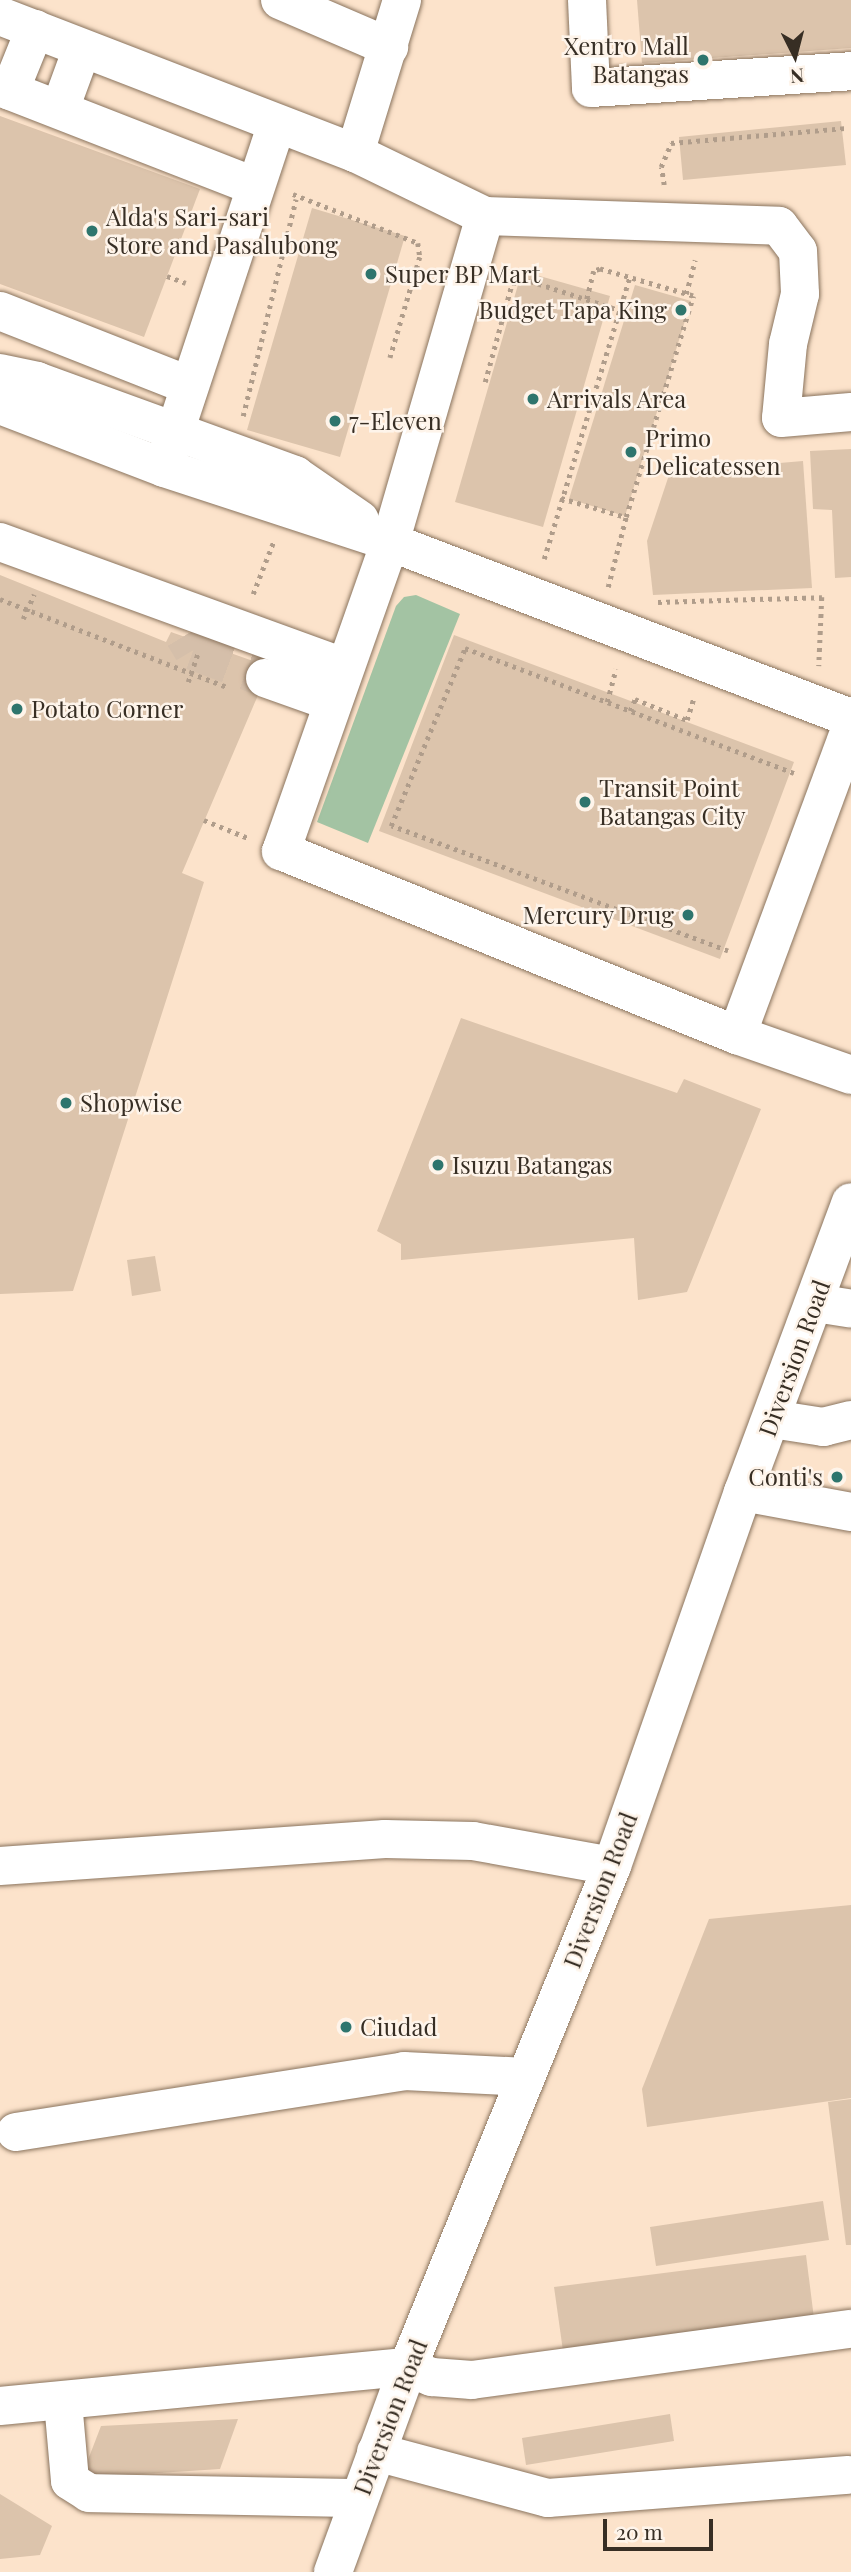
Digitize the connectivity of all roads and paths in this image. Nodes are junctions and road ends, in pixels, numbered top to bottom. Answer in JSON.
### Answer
{"nodes":[{"id":1,"x":280,"y":0,"type":"edge"},
{"id":2,"x":402,"y":0,"type":"edge"},
{"id":3,"x":587,"y":0,"type":"edge"},
{"id":4,"x":17,"y":23,"type":"edge"},
{"id":5,"x":389,"y":47,"type":"junction"},
{"id":6,"x":82,"y":49,"type":"junction"},
{"id":7,"x":851,"y":71,"type":"edge"},
{"id":8,"x":5,"y":89,"type":"edge"},
{"id":9,"x":60,"y":110,"type":"junction"},
{"id":10,"x":847,"y":128,"type":"dead end"},
{"id":11,"x":355,"y":153,"type":"junction"},
{"id":12,"x":266,"y":155,"type":"junction"},
{"id":13,"x":296,"y":199,"type":"junction"},
{"id":14,"x":485,"y":216,"type":"junction"},
{"id":15,"x":669,"y":224,"type":"junction"},
{"id":16,"x":630,"y":276,"type":"junction"},
{"id":17,"x":587,"y":299,"type":"junction"},
{"id":18,"x":620,"y":310,"type":"junction"},
{"id":19,"x":0,"y":312,"type":"edge"},
{"id":20,"x":390,"y":358,"type":"dead end"},
{"id":21,"x":0,"y":373,"type":"edge"},
{"id":22,"x":485,"y":382,"type":"dead end"},
{"id":23,"x":190,"y":386,"type":"junction"},
{"id":24,"x":0,"y":405,"type":"edge"},
{"id":25,"x":851,"y":412,"type":"edge"},
{"id":26,"x":577,"y":446,"type":"junction"},
{"id":27,"x":585,"y":448,"type":"dead end"},
{"id":28,"x":169,"y":450,"type":"junction"},
{"id":29,"x":234,"y":452,"type":"junction"},
{"id":30,"x":561,"y":498,"type":"junction"},
{"id":31,"x":286,"y":509,"type":"junction"},
{"id":32,"x":626,"y":517,"type":"junction"},
{"id":33,"x":550,"y":531,"type":"dead end"},
{"id":34,"x":0,"y":542,"type":"edge"},
{"id":35,"x":390,"y":542,"type":"junction"},
{"id":36,"x":36,"y":590,"type":"dead end"},
{"id":37,"x":616,"y":596,"type":"dead end"},
{"id":38,"x":0,"y":599,"type":"edge"},
{"id":39,"x":651,"y":602,"type":"dead end"},
{"id":40,"x":28,"y":609,"type":"junction"},
{"id":41,"x":23,"y":619,"type":"dead end"},
{"id":42,"x":193,"y":626,"type":"junction"},
{"id":43,"x":616,"y":670,"type":"dead end"},
{"id":44,"x":191,"y":673,"type":"junction"},
{"id":45,"x":627,"y":674,"type":"dead end"},
{"id":46,"x":188,"y":682,"type":"dead end"},
{"id":47,"x":249,"y":684,"type":"joint"},
{"id":48,"x":338,"y":685,"type":"junction"},
{"id":49,"x":609,"y":693,"type":"dead end"},
{"id":50,"x":683,"y":696,"type":"dead end"},
{"id":51,"x":607,"y":702,"type":"junction"},
{"id":52,"x":630,"y":711,"type":"junction"},
{"id":53,"x":834,"y":712,"type":"edge"},
{"id":54,"x":851,"y":726,"type":"edge"},
{"id":55,"x":791,"y":772,"type":"dead end"},
{"id":56,"x":204,"y":820,"type":"dead end"},
{"id":57,"x":281,"y":851,"type":"junction"},
{"id":58,"x":723,"y":949,"type":"dead end"},
{"id":59,"x":737,"y":1035,"type":"junction"},
{"id":60,"x":851,"y":1075,"type":"edge"},
{"id":61,"x":851,"y":1202,"type":"edge"},
{"id":62,"x":833,"y":1306,"type":"edge"},
{"id":63,"x":772,"y":1419,"type":"junction"},
{"id":64,"x":851,"y":1420,"type":"edge"},
{"id":65,"x":743,"y":1492,"type":"junction"},
{"id":66,"x":851,"y":1511,"type":"edge"},
{"id":67,"x":0,"y":1866,"type":"edge"},
{"id":68,"x":612,"y":1867,"type":"junction"},
{"id":69,"x":526,"y":2077,"type":"junction"},
{"id":70,"x":16,"y":2132,"type":"dead end"},
{"id":71,"x":851,"y":2329,"type":"edge"},
{"id":72,"x":408,"y":2367,"type":"junction"},
{"id":73,"x":63,"y":2402,"type":"junction"},
{"id":74,"x":0,"y":2406,"type":"edge"},
{"id":75,"x":376,"y":2452,"type":"junction"},
{"id":76,"x":848,"y":2475,"type":"dead end"},
{"id":77,"x":359,"y":2498,"type":"junction"},
{"id":78,"x":333,"y":2572,"type":"edge"}],
"edges":[{"from":1,"to":5,"type":"main road"},
{"from":2,"to":5,"type":"main road"},
{"from":3,"to":7,"type":"main road"},
{"from":4,"to":6,"type":"main road"},
{"from":4,"to":8,"type":"main road"},
{"from":5,"to":11,"type":"main road"},
{"from":6,"to":9,"type":"main road"},
{"from":6,"to":12,"type":"main road"},
{"from":8,"to":9,"type":"main road"},
{"from":9,"to":12,"type":"main road"},
{"from":10,"to":15,"type":"path"},
{"from":11,"to":12,"type":"main road"},
{"from":11,"to":14,"type":"main road"},
{"from":12,"to":13,"type":"path"},
{"from":12,"to":23,"type":"main road"},
{"from":13,"to":20,"type":"path"},
{"from":13,"to":29,"type":"path"},
{"from":14,"to":15,"type":"main road"},
{"from":14,"to":35,"type":"main road"},
{"from":15,"to":25,"type":"main road"},
{"from":16,"to":17,"type":"path"},
{"from":16,"to":18,"type":"path"},
{"from":16,"to":32,"type":"path"},
{"from":17,"to":18,"type":"path"},
{"from":17,"to":22,"type":"path"},
{"from":18,"to":26,"type":"path"},
{"from":19,"to":23,"type":"main road"},
{"from":21,"to":28,"type":"main road"},
{"from":23,"to":28,"type":"main road"},
{"from":24,"to":28,"type":"main road"},
{"from":26,"to":27,"type":"path"},
{"from":26,"to":30,"type":"path"},
{"from":28,"to":29,"type":"main road"},
{"from":28,"to":31,"type":"main road"},
{"from":29,"to":35,"type":"main road"},
{"from":30,"to":32,"type":"path"},
{"from":30,"to":33,"type":"path"},
{"from":31,"to":35,"type":"main road"},
{"from":31,"to":42,"type":"path"},
{"from":32,"to":37,"type":"path"},
{"from":34,"to":42,"type":"main road"},
{"from":35,"to":48,"type":"main road"},
{"from":35,"to":53,"type":"main road"},
{"from":36,"to":40,"type":"path"},
{"from":38,"to":40,"type":"path"},
{"from":39,"to":53,"type":"path"},
{"from":40,"to":41,"type":"path"},
{"from":40,"to":44,"type":"path"},
{"from":42,"to":44,"type":"path"},
{"from":42,"to":48,"type":"main road"},
{"from":43,"to":45,"type":"path"},
{"from":44,"to":46,"type":"path"},
{"from":44,"to":47,"type":"path"},
{"from":47,"to":48,"type":"main road"},
{"from":48,"to":57,"type":"main road"},
{"from":49,"to":51,"type":"path"},
{"from":50,"to":52,"type":"path"},
{"from":51,"to":52,"type":"path"},
{"from":51,"to":58,"type":"path"},
{"from":52,"to":55,"type":"path"},
{"from":54,"to":59,"type":"main road"},
{"from":56,"to":57,"type":"path"},
{"from":57,"to":59,"type":"main road"},
{"from":59,"to":60,"type":"main road"},
{"from":61,"to":62,"type":"main road","name":"Diversion Road"},
{"from":62,"to":63,"type":"main road","name":"Diversion Road"},
{"from":63,"to":64,"type":"main road"},
{"from":63,"to":65,"type":"main road","name":"Diversion Road"},
{"from":65,"to":66,"type":"main road"},
{"from":65,"to":68,"type":"main road","name":"Diversion Road"},
{"from":67,"to":68,"type":"main road"},
{"from":68,"to":69,"type":"main road","name":"Diversion Road"},
{"from":69,"to":70,"type":"main road"},
{"from":69,"to":72,"type":"main road","name":"Diversion Road"},
{"from":71,"to":72,"type":"main road"},
{"from":72,"to":73,"type":"main road"},
{"from":72,"to":75,"type":"main road","name":"Diversion Road"},
{"from":73,"to":74,"type":"main road"},
{"from":73,"to":77,"type":"main road"},
{"from":75,"to":76,"type":"main road"},
{"from":75,"to":77,"type":"main road","name":"Diversion Road"},
{"from":77,"to":78,"type":"main road","name":"Diversion Road"}]}
